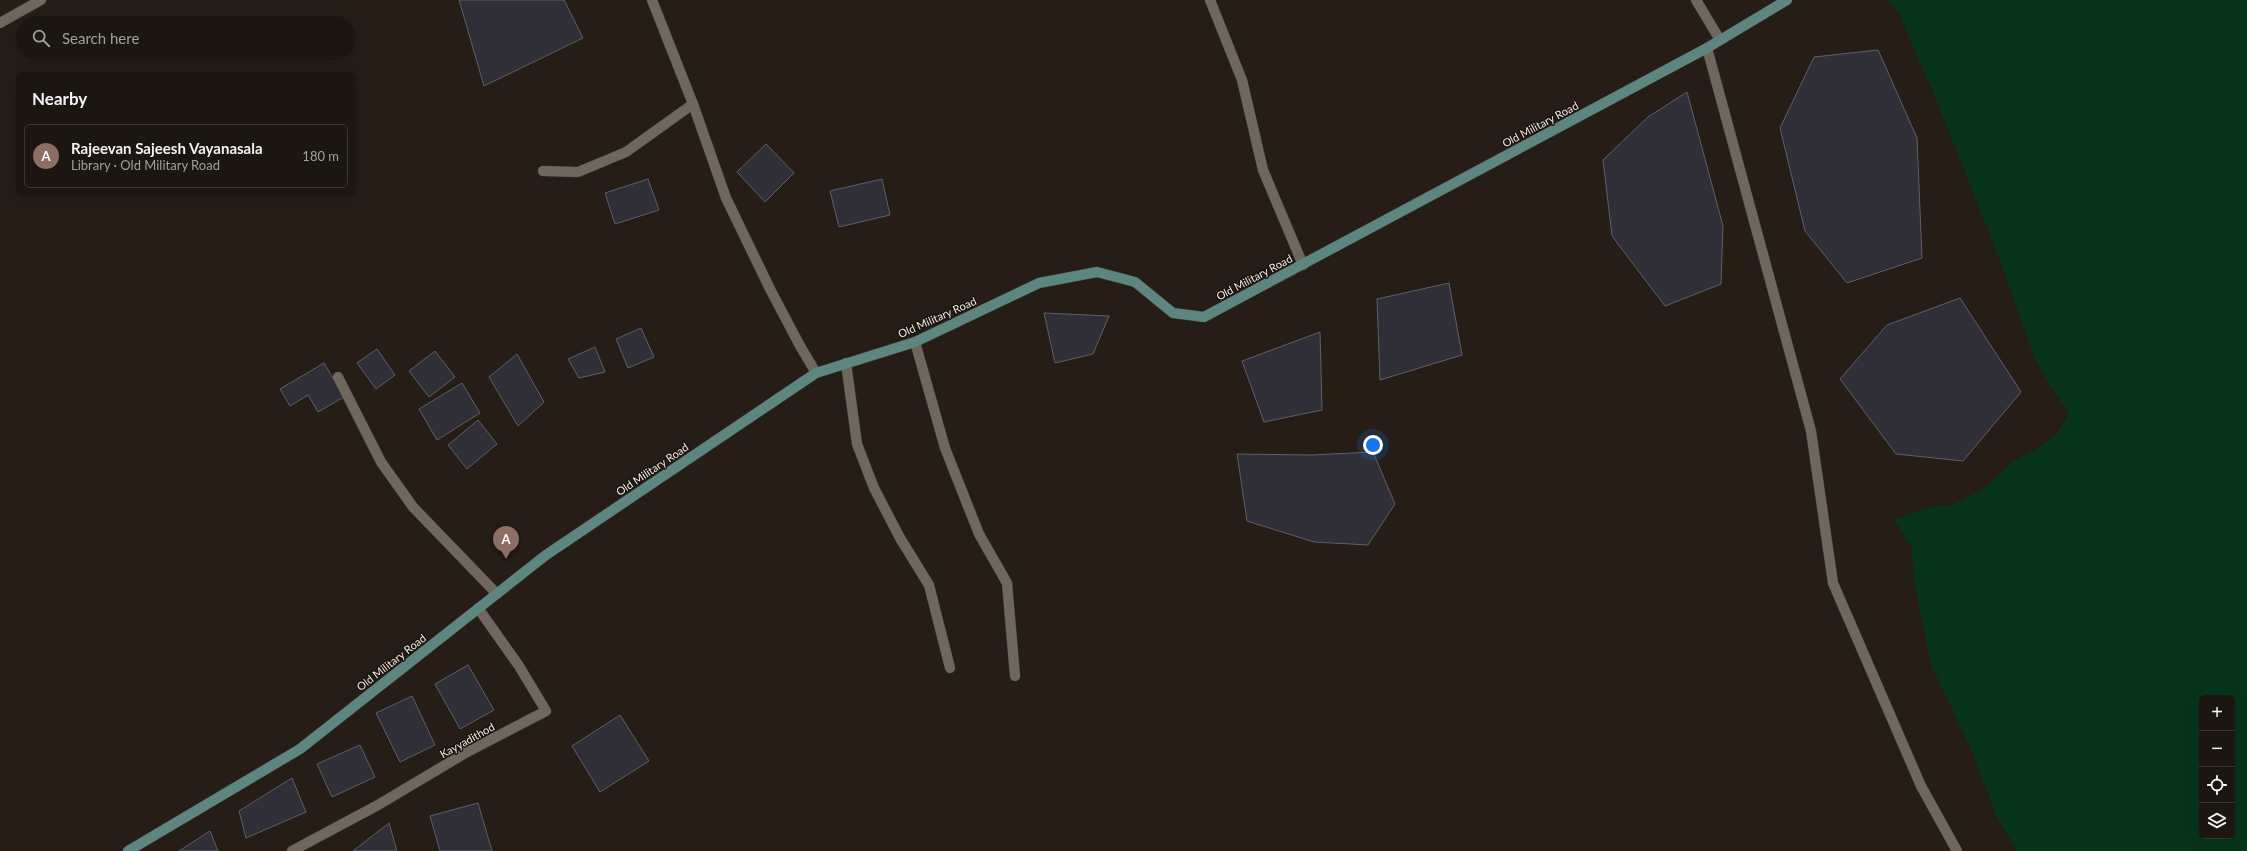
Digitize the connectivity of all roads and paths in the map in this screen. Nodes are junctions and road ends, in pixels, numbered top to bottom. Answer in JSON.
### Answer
{"nodes":[{"id":1,"x":41,"y":0,"type":"edge"},
{"id":2,"x":652,"y":0,"type":"edge"},
{"id":3,"x":1210,"y":0,"type":"edge"},
{"id":4,"x":1696,"y":0,"type":"edge"},
{"id":5,"x":1787,"y":0,"type":"edge"},
{"id":6,"x":0,"y":23,"type":"edge"},
{"id":7,"x":1720,"y":40,"type":"junction"},
{"id":8,"x":1707,"y":48,"type":"junction"},
{"id":9,"x":693,"y":104,"type":"junction"},
{"id":10,"x":543,"y":171,"type":"dead end"},
{"id":11,"x":1303,"y":265,"type":"junction"},
{"id":12,"x":915,"y":342,"type":"junction"},
{"id":13,"x":846,"y":363,"type":"junction"},
{"id":14,"x":816,"y":373,"type":"junction"},
{"id":15,"x":338,"y":377,"type":"dead end"},
{"id":16,"x":497,"y":594,"type":"junction"},
{"id":17,"x":478,"y":608,"type":"junction"},
{"id":18,"x":950,"y":668,"type":"dead end"},
{"id":19,"x":1015,"y":676,"type":"dead end"},
{"id":20,"x":128,"y":851,"type":"edge"},
{"id":21,"x":292,"y":851,"type":"edge"},
{"id":22,"x":1957,"y":851,"type":"edge"}],
"edges":[{"from":1,"to":6,"type":"street"},
{"from":2,"to":9,"type":"street"},
{"from":3,"to":11,"type":"street"},
{"from":4,"to":7,"type":"street"},
{"from":5,"to":7,"type":"main road","name":"Old Military Road"},
{"from":7,"to":8,"type":"main road","name":"Old Military Road"},
{"from":8,"to":11,"type":"main road","name":"Old Military Road"},
{"from":8,"to":22,"type":"street"},
{"from":9,"to":10,"type":"street"},
{"from":9,"to":14,"type":"street"},
{"from":11,"to":12,"type":"main road","name":"Old Military Road"},
{"from":12,"to":13,"type":"main road","name":"Old Military Road"},
{"from":12,"to":19,"type":"street"},
{"from":13,"to":14,"type":"main road","name":"Old Military Road"},
{"from":13,"to":18,"type":"street"},
{"from":14,"to":16,"type":"main road","name":"Old Military Road"},
{"from":15,"to":16,"type":"street"},
{"from":16,"to":17,"type":"main road","name":"Old Military Road"},
{"from":17,"to":20,"type":"main road","name":"Old Military Road"},
{"from":17,"to":21,"type":"street","name":"Kayyadithod"}]}
